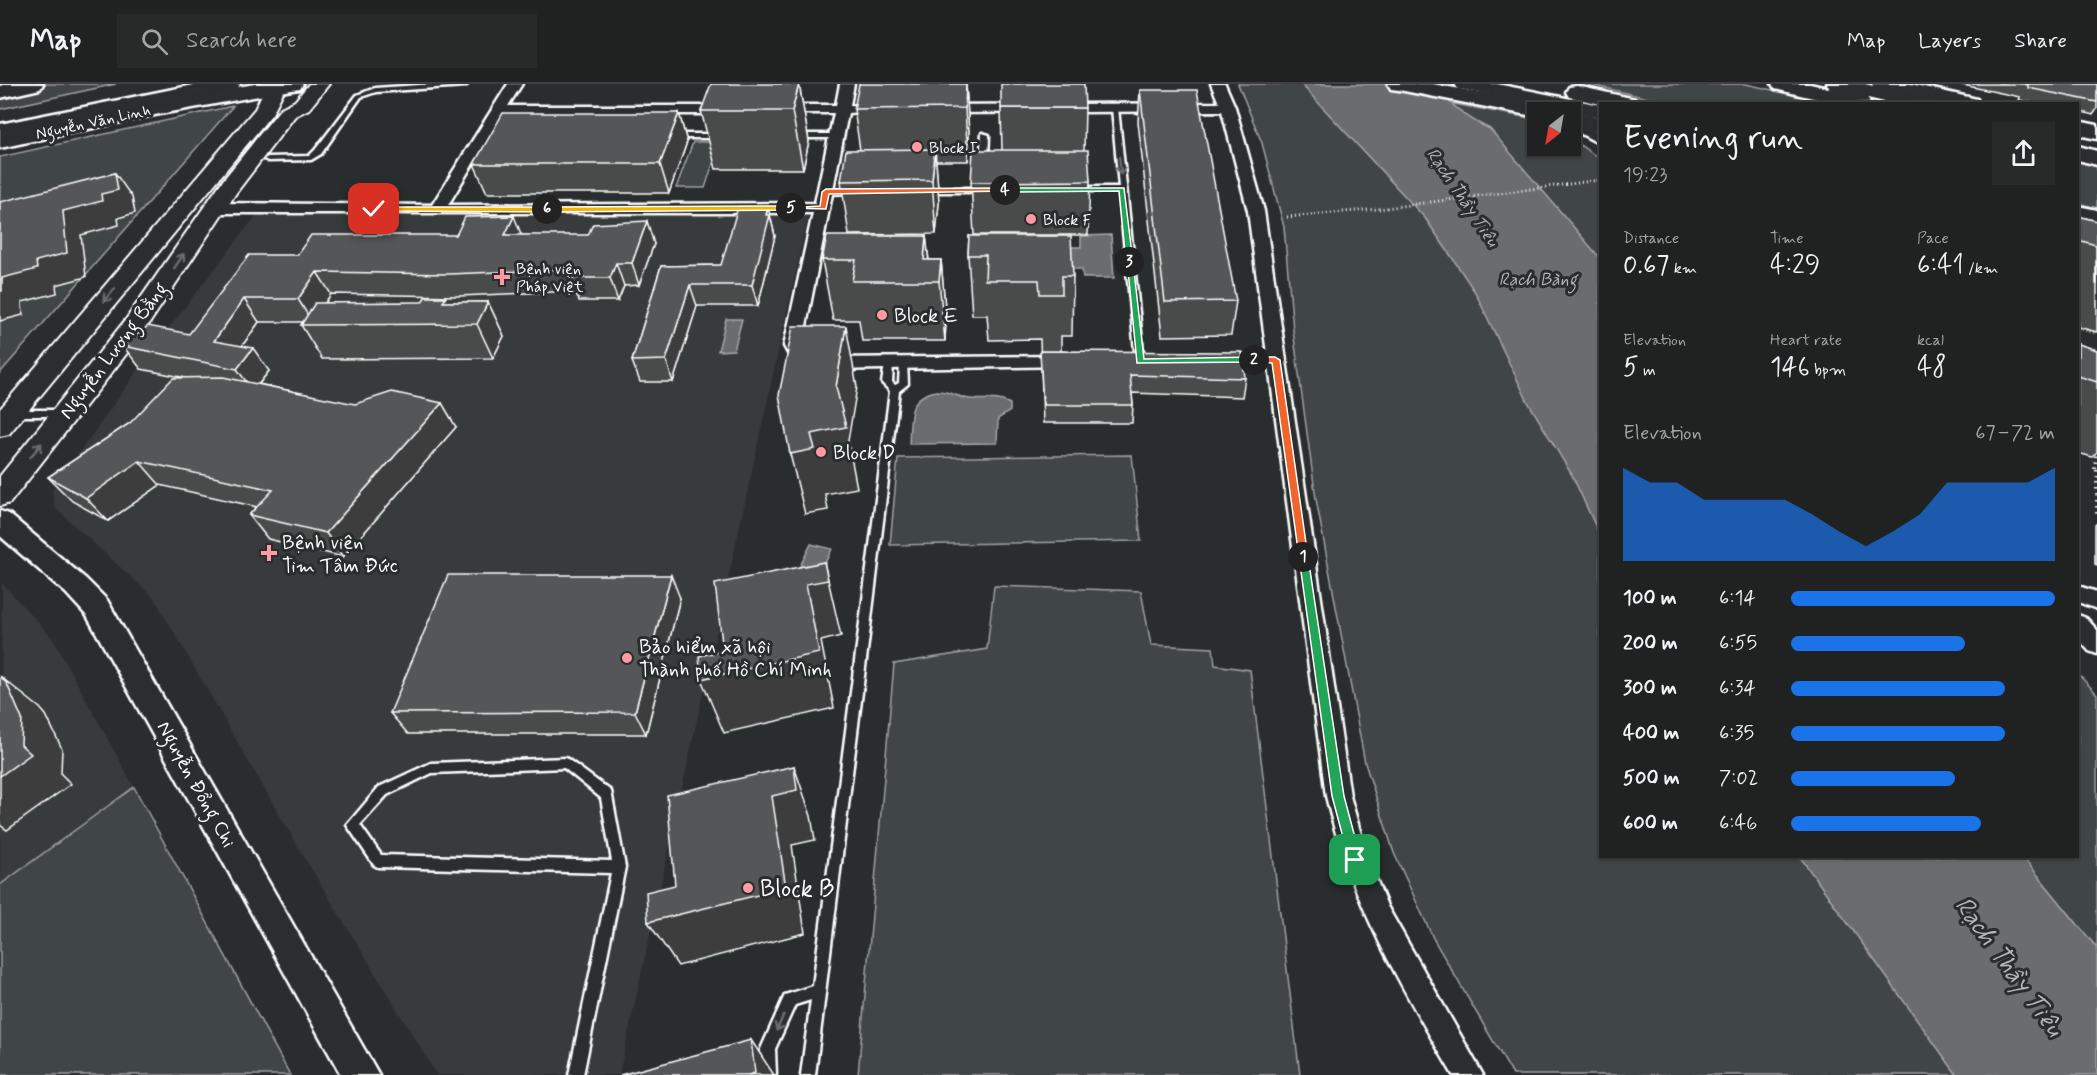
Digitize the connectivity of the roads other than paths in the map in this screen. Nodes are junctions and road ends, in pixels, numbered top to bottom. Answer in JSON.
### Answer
{"nodes":[{"id":1,"x":32,"y":84,"type":"edge"},
{"id":2,"x":155,"y":84,"type":"edge"},
{"id":3,"x":229,"y":84,"type":"edge"},
{"id":4,"x":319,"y":84,"type":"edge"},
{"id":5,"x":465,"y":84,"type":"edge"},
{"id":6,"x":516,"y":84,"type":"edge"},
{"id":7,"x":847,"y":84,"type":"edge"},
{"id":8,"x":1218,"y":84,"type":"edge"},
{"id":9,"x":1399,"y":84,"type":"edge"},
{"id":10,"x":1466,"y":84,"type":"edge"},
{"id":11,"x":1544,"y":84,"type":"edge"},
{"id":12,"x":1783,"y":84,"type":"edge"},
{"id":13,"x":1838,"y":84,"type":"edge"},
{"id":14,"x":1873,"y":91,"type":"edge"},
{"id":15,"x":0,"y":92,"type":"edge"},
{"id":16,"x":275,"y":92,"type":"edge"},
{"id":17,"x":1517,"y":100,"type":"junction"},
{"id":18,"x":1619,"y":102,"type":"edge"},
{"id":19,"x":1915,"y":102,"type":"edge"},
{"id":20,"x":1954,"y":102,"type":"edge"},
{"id":21,"x":304,"y":103,"type":"junction"},
{"id":22,"x":1527,"y":104,"type":"edge"},
{"id":23,"x":1228,"y":107,"type":"junction"},
{"id":24,"x":1115,"y":108,"type":"junction"},
{"id":25,"x":842,"y":109,"type":"junction"},
{"id":26,"x":876,"y":109,"type":"edge"},
{"id":27,"x":923,"y":109,"type":"edge"},
{"id":28,"x":500,"y":110,"type":"junction"},
{"id":29,"x":1599,"y":112,"type":"edge"},
{"id":30,"x":0,"y":117,"type":"edge"},
{"id":31,"x":1581,"y":122,"type":"edge"},
{"id":32,"x":1599,"y":125,"type":"edge"},
{"id":33,"x":1581,"y":127,"type":"edge"},
{"id":34,"x":2079,"y":128,"type":"edge"},
{"id":35,"x":0,"y":131,"type":"edge"},
{"id":36,"x":2097,"y":132,"type":"edge"},
{"id":37,"x":985,"y":135,"type":"dead end"},
{"id":38,"x":660,"y":136,"type":"edge"},
{"id":39,"x":731,"y":136,"type":"edge"},
{"id":40,"x":790,"y":136,"type":"edge"},
{"id":41,"x":837,"y":136,"type":"junction"},
{"id":42,"x":1599,"y":139,"type":"edge"},
{"id":43,"x":2079,"y":139,"type":"edge"},
{"id":44,"x":0,"y":141,"type":"edge"},
{"id":45,"x":2097,"y":144,"type":"edge"},
{"id":46,"x":2079,"y":153,"type":"edge"},
{"id":47,"x":2097,"y":158,"type":"edge"},
{"id":48,"x":268,"y":159,"type":"junction"},
{"id":49,"x":984,"y":168,"type":"edge"},
{"id":50,"x":983,"y":179,"type":"edge"},
{"id":51,"x":1064,"y":189,"type":"edge"},
{"id":52,"x":1122,"y":189,"type":"junction"},
{"id":53,"x":912,"y":190,"type":"edge"},
{"id":54,"x":982,"y":190,"type":"junction"},
{"id":55,"x":994,"y":190,"type":"edge"},
{"id":56,"x":865,"y":191,"type":"edge"},
{"id":57,"x":824,"y":200,"type":"junction"},
{"id":58,"x":437,"y":210,"type":"junction"},
{"id":59,"x":2079,"y":213,"type":"edge"},
{"id":60,"x":211,"y":214,"type":"junction"},
{"id":61,"x":176,"y":217,"type":"junction"},
{"id":62,"x":2097,"y":217,"type":"edge"},
{"id":63,"x":2079,"y":231,"type":"edge"},
{"id":64,"x":2097,"y":236,"type":"edge"},
{"id":65,"x":86,"y":322,"type":"junction"},
{"id":66,"x":136,"y":324,"type":"junction"},
{"id":67,"x":1275,"y":360,"type":"junction"},
{"id":68,"x":1146,"y":361,"type":"joint"},
{"id":69,"x":1200,"y":361,"type":"edge"},
{"id":70,"x":1093,"y":362,"type":"edge"},
{"id":71,"x":1116,"y":362,"type":"edge"},
{"id":72,"x":897,"y":364,"type":"junction"},
{"id":73,"x":895,"y":390,"type":"junction"},
{"id":74,"x":66,"y":413,"type":"junction"},
{"id":75,"x":5,"y":420,"type":"edge"},
{"id":76,"x":0,"y":496,"type":"edge"},
{"id":77,"x":0,"y":521,"type":"edge"},
{"id":78,"x":2079,"y":594,"type":"edge"},
{"id":79,"x":2097,"y":601,"type":"edge"},
{"id":80,"x":2079,"y":625,"type":"edge"},
{"id":81,"x":2097,"y":645,"type":"edge"},
{"id":82,"x":619,"y":867,"type":"junction"},
{"id":83,"x":819,"y":991,"type":"junction"},
{"id":84,"x":361,"y":1075,"type":"edge"},
{"id":85,"x":576,"y":1075,"type":"edge"},
{"id":86,"x":769,"y":1075,"type":"edge"},
{"id":87,"x":808,"y":1075,"type":"edge"},
{"id":88,"x":1468,"y":1075,"type":"edge"}],
"edges":[{"from":1,"to":15,"type":"main road"},
{"from":2,"to":30,"type":"main road","name":"Nguyễn Văn Linh"},
{"from":3,"to":35,"type":"main road","name":"Nguyễn Văn Linh"},
{"from":4,"to":21,"type":"main road","name":"Nguyễn Lương Bằng"},
{"from":5,"to":48,"type":"lane"},
{"from":6,"to":28,"type":"street"},
{"from":7,"to":25,"type":"street"},
{"from":8,"to":23,"type":"street"},
{"from":9,"to":17,"type":"main road"},
{"from":10,"to":17,"type":"main road"},
{"from":11,"to":18,"type":"main road"},
{"from":12,"to":14,"type":"main road"},
{"from":13,"to":14,"type":"main road"},
{"from":14,"to":19,"type":"main road"},
{"from":14,"to":20,"type":"main road"},
{"from":16,"to":21,"type":"main road"},
{"from":16,"to":44,"type":"main road","name":"Nguyễn Văn Linh"},
{"from":16,"to":61,"type":"main road","name":"Nguyễn Lương Bằng"},
{"from":17,"to":22,"type":"main road"},
{"from":17,"to":29,"type":"main road"},
{"from":21,"to":48,"type":"main road","name":"Nguyễn Lương Bằng"},
{"from":21,"to":60,"type":"main road","name":"Nguyễn Lương Bằng"},
{"from":23,"to":24,"type":"street"},
{"from":23,"to":67,"type":"street"},
{"from":24,"to":27,"type":"street"},
{"from":24,"to":52,"type":"lane","one_way":true},
{"from":25,"to":26,"type":"street"},
{"from":25,"to":28,"type":"street"},
{"from":25,"to":41,"type":"street"},
{"from":28,"to":58,"type":"street"},
{"from":31,"to":32,"type":"main road"},
{"from":33,"to":42,"type":"street"},
{"from":34,"to":36,"type":"main road"},
{"from":37,"to":49,"type":"lane"},
{"from":38,"to":39,"type":"lane"},
{"from":40,"to":41,"type":"lane"},
{"from":41,"to":57,"type":"street"},
{"from":43,"to":45,"type":"main road"},
{"from":46,"to":47,"type":"main road"},
{"from":48,"to":60,"type":"main road","name":"Nguyễn Lương Bằng"},
{"from":50,"to":54,"type":"lane"},
{"from":51,"to":52,"type":"lane"},
{"from":52,"to":68,"type":"lane"},
{"from":53,"to":54,"type":"lane"},
{"from":54,"to":55,"type":"lane"},
{"from":56,"to":57,"type":"lane"},
{"from":57,"to":58,"type":"street"},
{"from":57,"to":72,"type":"street"},
{"from":58,"to":60,"type":"street"},
{"from":59,"to":62,"type":"main road"},
{"from":60,"to":61,"type":"main road"},
{"from":66,"to":60,"type":"main road","name":"Nguyễn Lương Bằng","one_way":true},
{"from":61,"to":65,"type":"main road","name":"Nguyễn Lương Bằng","one_way":true},
{"from":63,"to":64,"type":"main road"},
{"from":65,"to":66,"type":"main road"},
{"from":65,"to":75,"type":"main road","name":"Nguyễn Lương Bằng"},
{"from":66,"to":74,"type":"main road","name":"Nguyễn Lương Bằng"},
{"from":67,"to":69,"type":"street"},
{"from":67,"to":88,"type":"street"},
{"from":68,"to":71,"type":"street"},
{"from":70,"to":72,"type":"street"},
{"from":72,"to":73,"type":"lane"},
{"from":72,"to":73,"type":"lane"},
{"from":73,"to":83,"type":"lane"},
{"from":74,"to":75,"type":"lane"},
{"from":76,"to":74,"type":"main road","name":"Nguyễn Lương Bằng","one_way":true},
{"from":77,"to":84,"type":"street","name":"Nguyễn Đổng Chi"},
{"from":78,"to":79,"type":"street"},
{"from":80,"to":81,"type":"street"},
{"from":82,"to":82,"type":"lane"},
{"from":82,"to":85,"type":"lane"},
{"from":83,"to":86,"type":"lane","one_way":true},
{"from":83,"to":87,"type":"lane"}]}
